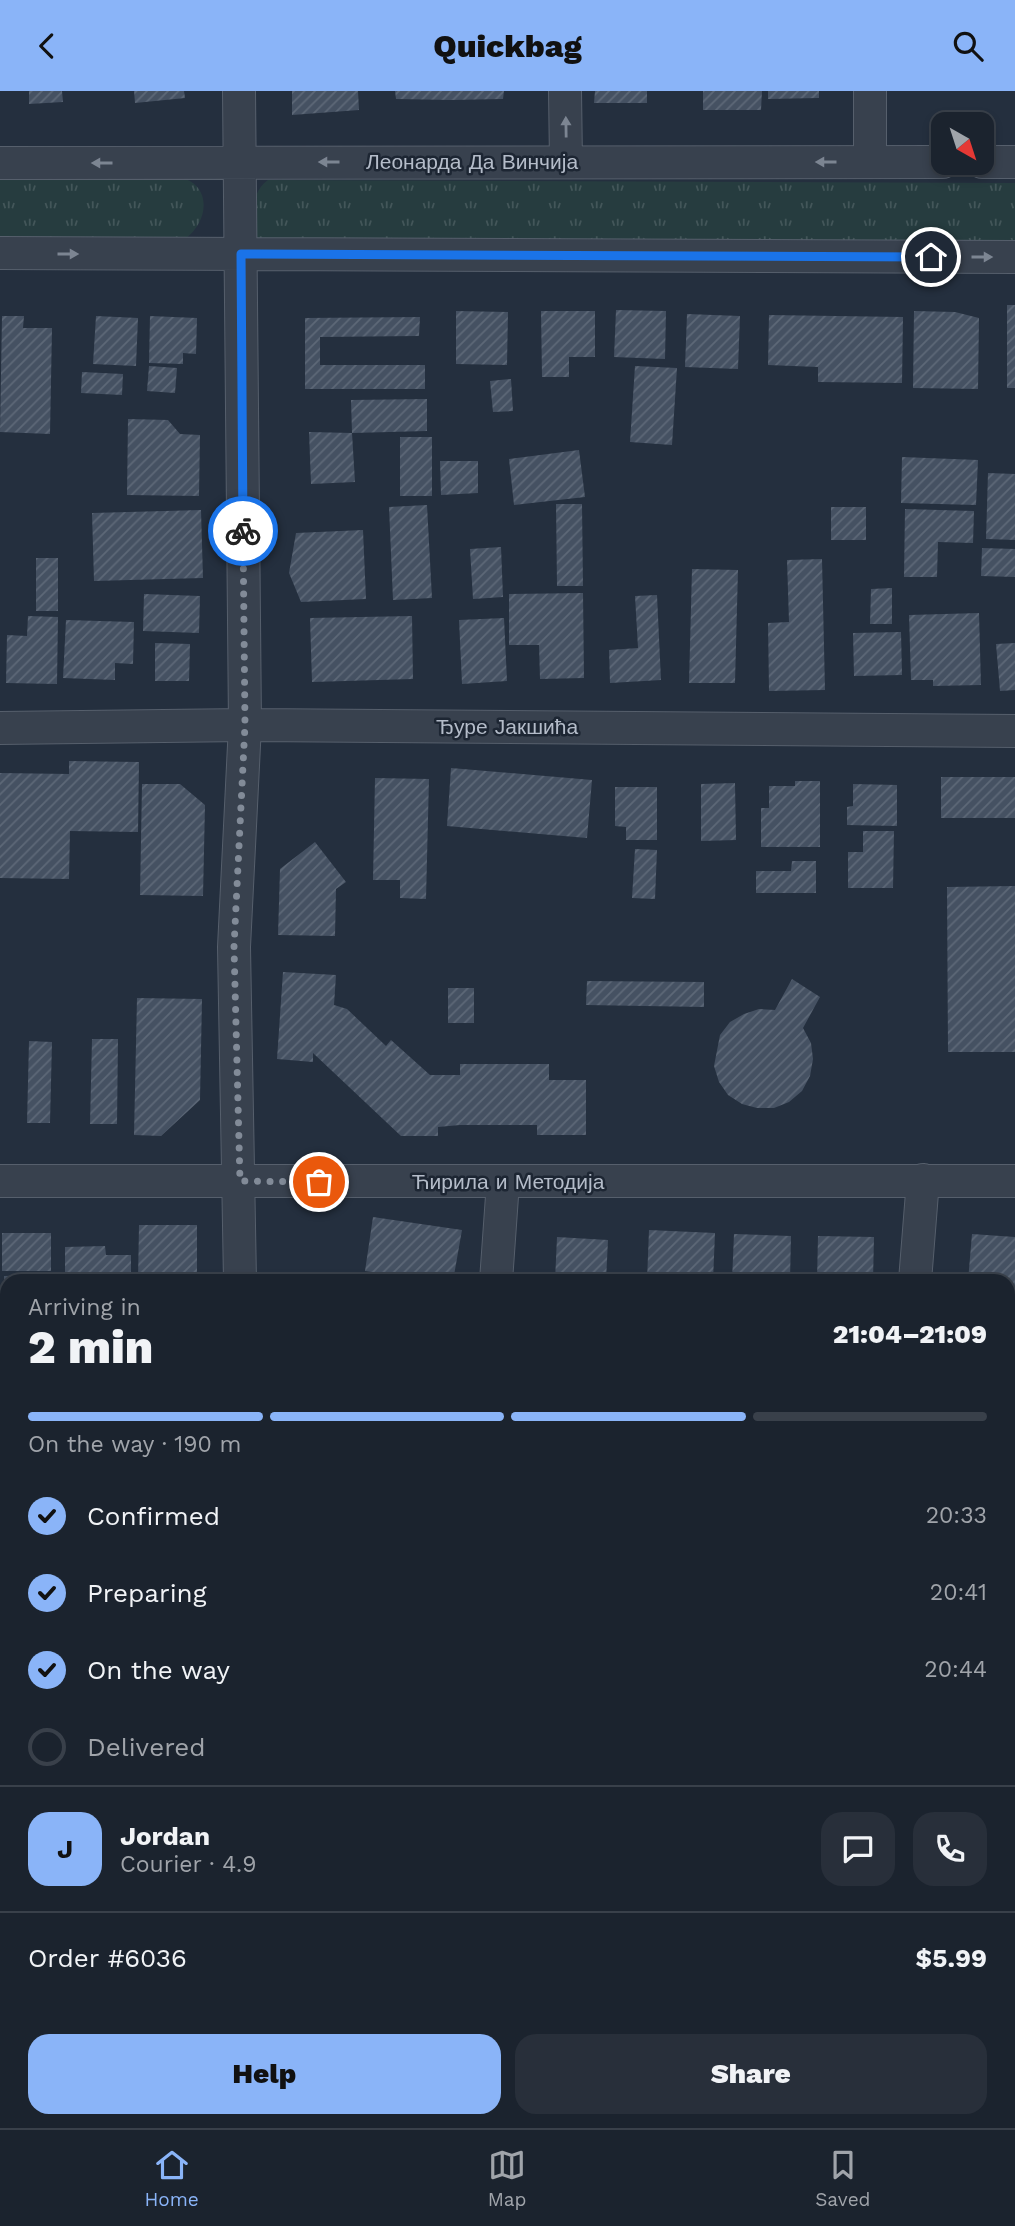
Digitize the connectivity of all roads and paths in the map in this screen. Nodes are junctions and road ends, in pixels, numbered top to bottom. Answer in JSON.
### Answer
{"nodes":[{"id":1,"x":239,"y":91,"type":"edge"},
{"id":2,"x":565,"y":91,"type":"edge"},
{"id":3,"x":870,"y":91,"type":"edge"},
{"id":4,"x":239,"y":162,"type":"junction"},
{"id":5,"x":566,"y":162,"type":"junction"},
{"id":6,"x":870,"y":162,"type":"junction"},
{"id":7,"x":931,"y":162,"type":"edge"},
{"id":8,"x":994,"y":162,"type":"edge"},
{"id":9,"x":1015,"y":162,"type":"edge"},
{"id":10,"x":0,"y":163,"type":"edge"},
{"id":11,"x":0,"y":253,"type":"edge"},
{"id":12,"x":241,"y":254,"type":"junction"},
{"id":13,"x":1015,"y":257,"type":"edge"},
{"id":14,"x":245,"y":725,"type":"junction"},
{"id":15,"x":0,"y":728,"type":"edge"},
{"id":16,"x":1015,"y":731,"type":"edge"},
{"id":17,"x":923,"y":1180,"type":"junction"},
{"id":18,"x":0,"y":1181,"type":"edge"},
{"id":19,"x":240,"y":1181,"type":"junction"},
{"id":20,"x":1015,"y":1181,"type":"edge"},
{"id":21,"x":503,"y":1182,"type":"junction"},
{"id":22,"x":240,"y":1274,"type":"edge"},
{"id":23,"x":496,"y":1274,"type":"edge"},
{"id":24,"x":916,"y":1274,"type":"edge"}],
"edges":[{"from":1,"to":4,"type":"street"},
{"from":5,"to":2,"type":"street","one_way":true},
{"from":3,"to":6,"type":"street"},
{"from":5,"to":4,"type":"street","name":"Леонарда Да Винчија","one_way":true},
{"from":4,"to":10,"type":"street","name":"Леонарда Да Винчија","one_way":true},
{"from":4,"to":12,"type":"street"},
{"from":6,"to":5,"type":"street","name":"Леонарда Да Винчија","one_way":true},
{"from":6,"to":7,"type":"street","name":"Леонарда Да Винчија"},
{"from":8,"to":9,"type":"street"},
{"from":11,"to":12,"type":"street","one_way":true},
{"from":12,"to":13,"type":"street","one_way":true},
{"from":12,"to":14,"type":"street"},
{"from":14,"to":15,"type":"street","name":"Ђуре Јакшића"},
{"from":14,"to":16,"type":"street","name":"Ђуре Јакшића"},
{"from":14,"to":19,"type":"street"},
{"from":17,"to":20,"type":"street","name":"Ћирила и Методија"},
{"from":17,"to":21,"type":"street","name":"Ћирила и Методија"},
{"from":17,"to":24,"type":"street"},
{"from":18,"to":19,"type":"street","name":"Ћирила и Методија"},
{"from":19,"to":21,"type":"street","name":"Ћирила и Методија"},
{"from":19,"to":22,"type":"street"},
{"from":21,"to":23,"type":"street"}]}
